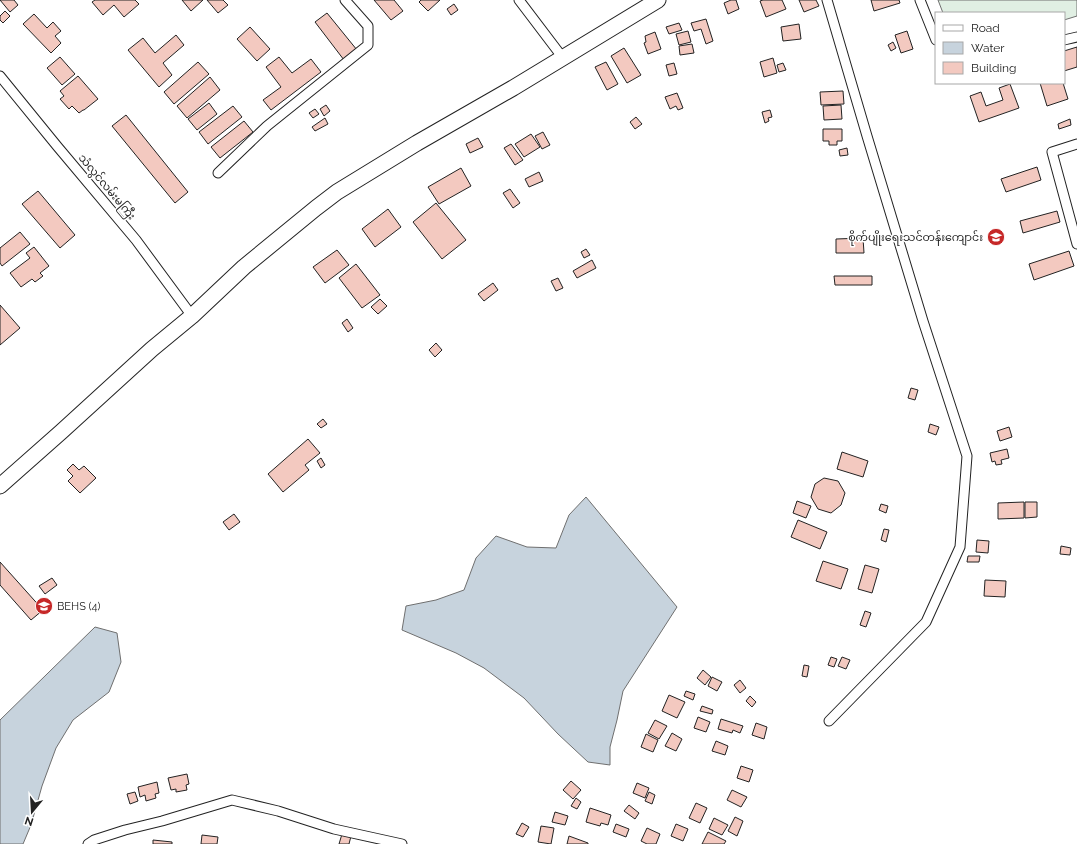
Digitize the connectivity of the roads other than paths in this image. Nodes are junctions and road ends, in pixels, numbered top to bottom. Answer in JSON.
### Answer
{"nodes":[{"id":1,"x":345,"y":0,"type":"edge"},
{"id":2,"x":519,"y":0,"type":"edge"},
{"id":3,"x":658,"y":0,"type":"edge"},
{"id":4,"x":827,"y":0,"type":"edge"},
{"id":5,"x":920,"y":0,"type":"edge"},
{"id":6,"x":1077,"y":37,"type":"edge"},
{"id":7,"x":935,"y":38,"type":"edge"},
{"id":8,"x":1065,"y":40,"type":"edge"},
{"id":9,"x":563,"y":58,"type":"junction"},
{"id":10,"x":0,"y":76,"type":"edge"},
{"id":11,"x":1077,"y":144,"type":"edge"},
{"id":12,"x":218,"y":173,"type":"dead end"},
{"id":13,"x":1077,"y":244,"type":"edge"},
{"id":14,"x":192,"y":316,"type":"junction"},
{"id":15,"x":0,"y":486,"type":"edge"},
{"id":16,"x":829,"y":721,"type":"dead end"},
{"id":17,"x":88,"y":844,"type":"edge"},
{"id":18,"x":402,"y":844,"type":"edge"}],
"edges":[{"from":1,"to":12,"type":"street"},
{"from":2,"to":9,"type":"street"},
{"from":3,"to":9,"type":"highway"},
{"from":4,"to":16,"type":"street"},
{"from":5,"to":7,"type":"street"},
{"from":6,"to":8,"type":"street"},
{"from":9,"to":14,"type":"highway"},
{"from":10,"to":14,"type":"street","name":"သံလွင်လမ်းမကြီး"},
{"from":11,"to":13,"type":"street"},
{"from":14,"to":15,"type":"highway"},
{"from":17,"to":18,"type":"street"}]}
